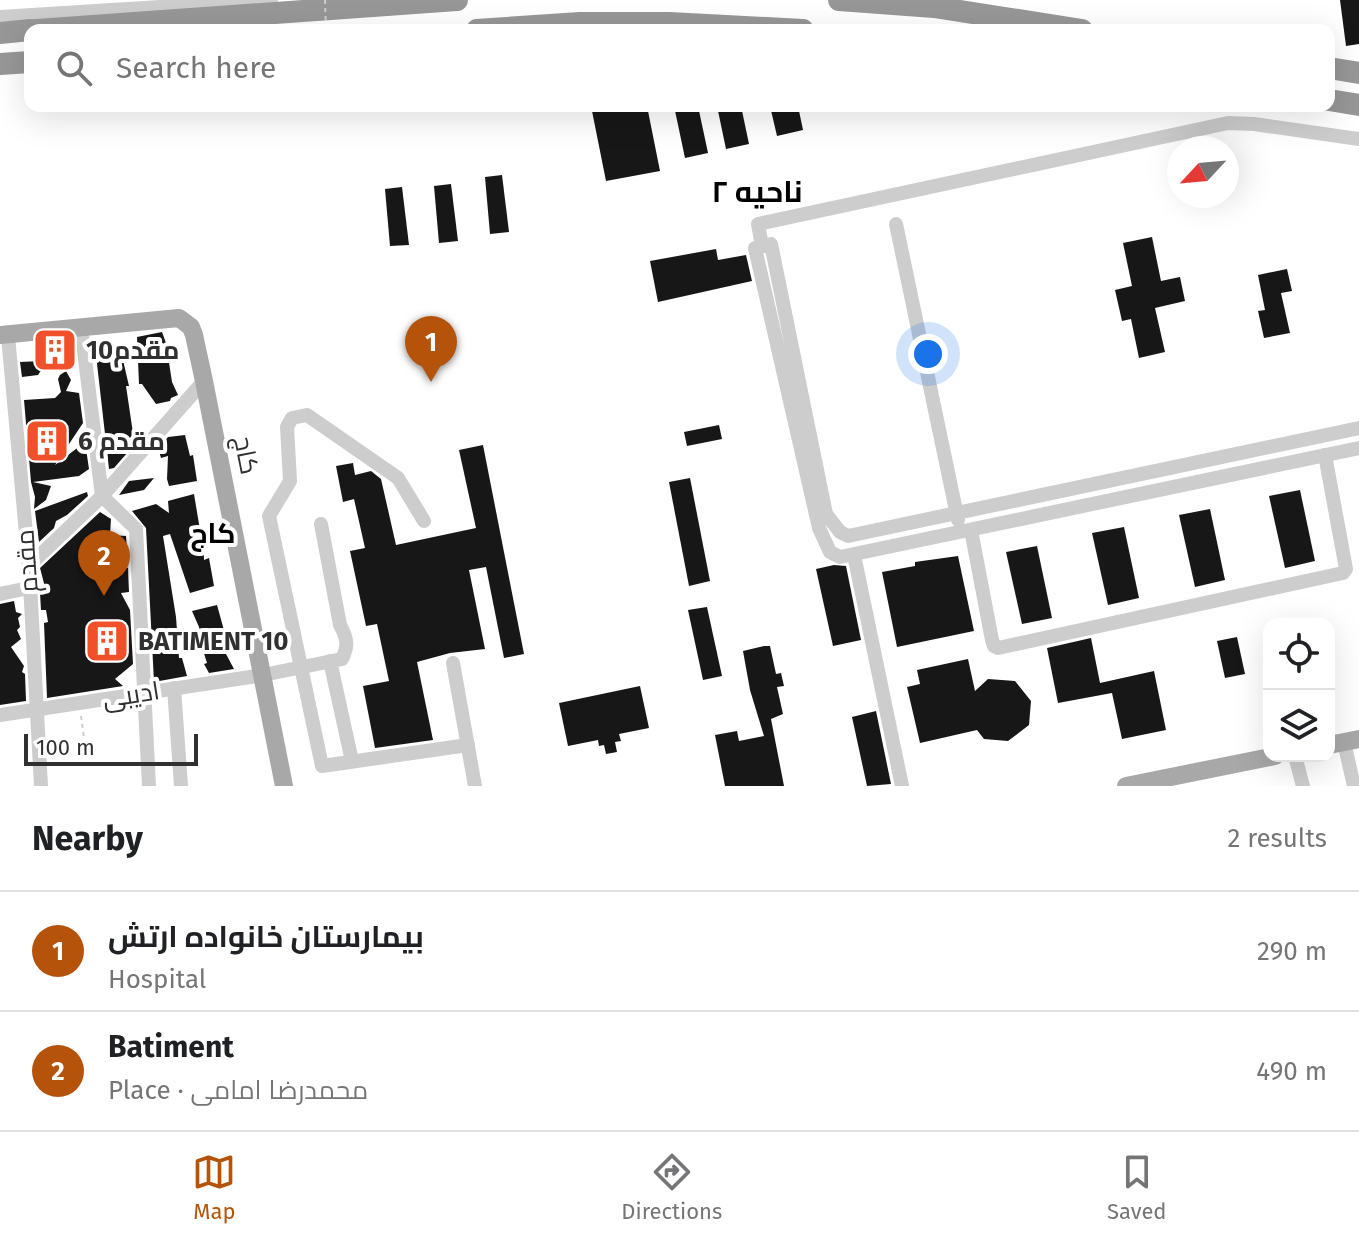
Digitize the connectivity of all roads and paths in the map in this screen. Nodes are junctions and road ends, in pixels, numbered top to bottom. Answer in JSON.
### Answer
{"nodes":[{"id":1,"x":271,"y":0,"type":"edge"},
{"id":2,"x":325,"y":0,"type":"edge"},
{"id":3,"x":457,"y":0,"type":"edge"},
{"id":4,"x":839,"y":0,"type":"edge"},
{"id":5,"x":904,"y":0,"type":"edge"},
{"id":6,"x":252,"y":1,"type":"edge"},
{"id":7,"x":75,"y":6,"type":"edge"},
{"id":8,"x":934,"y":7,"type":"junction"},
{"id":9,"x":0,"y":17,"type":"edge"},
{"id":10,"x":30,"y":19,"type":"edge"},
{"id":11,"x":326,"y":24,"type":"edge"},
{"id":12,"x":591,"y":24,"type":"edge"},
{"id":13,"x":688,"y":24,"type":"edge"},
{"id":14,"x":1043,"y":24,"type":"edge"},
{"id":15,"x":0,"y":33,"type":"edge"},
{"id":16,"x":24,"y":62,"type":"edge"},
{"id":17,"x":0,"y":64,"type":"edge"},
{"id":18,"x":1335,"y":69,"type":"edge"},
{"id":19,"x":1359,"y":73,"type":"edge"},
{"id":20,"x":1335,"y":101,"type":"edge"},
{"id":21,"x":1359,"y":105,"type":"edge"},
{"id":22,"x":1359,"y":139,"type":"edge"},
{"id":23,"x":896,"y":224,"type":"dead end"},
{"id":24,"x":762,"y":246,"type":"junction"},
{"id":25,"x":81,"y":327,"type":"junction"},
{"id":26,"x":4,"y":335,"type":"edge"},
{"id":27,"x":204,"y":381,"type":"junction"},
{"id":28,"x":1359,"y":428,"type":"edge"},
{"id":29,"x":1359,"y":448,"type":"edge"},
{"id":30,"x":1325,"y":455,"type":"junction"},
{"id":31,"x":1212,"y":459,"type":"junction"},
{"id":32,"x":1215,"y":478,"type":"junction"},
{"id":33,"x":102,"y":496,"type":"junction"},
{"id":34,"x":956,"y":514,"type":"junction"},
{"id":35,"x":424,"y":521,"type":"dead end"},
{"id":36,"x":321,"y":524,"type":"dead end"},
{"id":37,"x":966,"y":532,"type":"junction"},
{"id":38,"x":854,"y":555,"type":"junction"},
{"id":39,"x":36,"y":559,"type":"dead end"},
{"id":40,"x":29,"y":588,"type":"junction"},
{"id":41,"x":0,"y":594,"type":"edge"},
{"id":42,"x":330,"y":661,"type":"junction"},
{"id":43,"x":453,"y":663,"type":"dead end"},
{"id":44,"x":300,"y":667,"type":"junction"},
{"id":45,"x":263,"y":675,"type":"junction"},
{"id":46,"x":174,"y":688,"type":"junction"},
{"id":47,"x":143,"y":693,"type":"junction"},
{"id":48,"x":79,"y":703,"type":"junction"},
{"id":49,"x":37,"y":709,"type":"junction"},
{"id":50,"x":0,"y":715,"type":"edge"},
{"id":51,"x":84,"y":738,"type":"dead end"},
{"id":52,"x":1344,"y":742,"type":"edge"},
{"id":53,"x":468,"y":745,"type":"junction"},
{"id":54,"x":1263,"y":758,"type":"edge"},
{"id":55,"x":352,"y":761,"type":"junction"},
{"id":56,"x":1297,"y":762,"type":"edge"},
{"id":57,"x":41,"y":786,"type":"edge"},
{"id":58,"x":149,"y":786,"type":"edge"},
{"id":59,"x":181,"y":786,"type":"edge"},
{"id":60,"x":284,"y":786,"type":"edge"},
{"id":61,"x":475,"y":786,"type":"edge"},
{"id":62,"x":902,"y":786,"type":"edge"},
{"id":63,"x":1126,"y":786,"type":"edge"},
{"id":64,"x":1303,"y":786,"type":"edge"},
{"id":65,"x":1354,"y":786,"type":"edge"}],
"edges":[{"from":1,"to":6,"type":"street"},
{"from":2,"to":11,"type":"path","bridge":true},
{"from":3,"to":10,"type":"highway"},
{"from":4,"to":8,"type":"highway"},
{"from":5,"to":8,"type":"highway"},
{"from":6,"to":7,"type":"street"},
{"from":7,"to":10,"type":"street"},
{"from":8,"to":14,"type":"highway"},
{"from":9,"to":10,"type":"street"},
{"from":10,"to":15,"type":"highway"},
{"from":12,"to":13,"type":"highway"},
{"from":16,"to":17,"type":"highway"},
{"from":18,"to":19,"type":"highway"},
{"from":20,"to":21,"type":"highway"},
{"from":22,"to":24,"type":"street"},
{"from":23,"to":34,"type":"street"},
{"from":24,"to":34,"type":"street"},
{"from":24,"to":38,"type":"street"},
{"from":25,"to":26,"type":"main road","name":"کاج"},
{"from":25,"to":27,"type":"main road","name":"کاج"},
{"from":25,"to":33,"type":"street"},
{"from":26,"to":40,"type":"street","name":"مقدم"},
{"from":27,"to":33,"type":"street"},
{"from":27,"to":45,"type":"main road","name":"کاج"},
{"from":28,"to":31,"type":"street"},
{"from":29,"to":30,"type":"street"},
{"from":30,"to":32,"type":"street"},
{"from":30,"to":37,"type":"street"},
{"from":31,"to":32,"type":"street"},
{"from":31,"to":34,"type":"street"},
{"from":32,"to":37,"type":"street"},
{"from":33,"to":39,"type":"street"},
{"from":33,"to":47,"type":"street"},
{"from":34,"to":37,"type":"street"},
{"from":35,"to":44,"type":"street"},
{"from":36,"to":42,"type":"street"},
{"from":37,"to":38,"type":"street"},
{"from":38,"to":62,"type":"street"},
{"from":40,"to":41,"type":"street"},
{"from":40,"to":49,"type":"street","name":"مقدم"},
{"from":42,"to":44,"type":"street","name":"ادیبی"},
{"from":42,"to":55,"type":"street"},
{"from":43,"to":53,"type":"street"},
{"from":44,"to":45,"type":"street","name":"ادیبی"},
{"from":44,"to":55,"type":"street"},
{"from":45,"to":46,"type":"street","name":"ادیبی"},
{"from":45,"to":60,"type":"main road","name":"کاج"},
{"from":46,"to":47,"type":"street","name":"ادیبی"},
{"from":46,"to":59,"type":"street"},
{"from":47,"to":48,"type":"street","name":"ادیبی"},
{"from":47,"to":58,"type":"street"},
{"from":48,"to":49,"type":"street","name":"ادیبی"},
{"from":48,"to":51,"type":"path"},
{"from":49,"to":50,"type":"street","name":"ادیبی"},
{"from":49,"to":57,"type":"street","name":"مقدم"},
{"from":52,"to":65,"type":"street"},
{"from":53,"to":55,"type":"street"},
{"from":53,"to":61,"type":"street"},
{"from":54,"to":63,"type":"main road"},
{"from":56,"to":64,"type":"street"}]}
